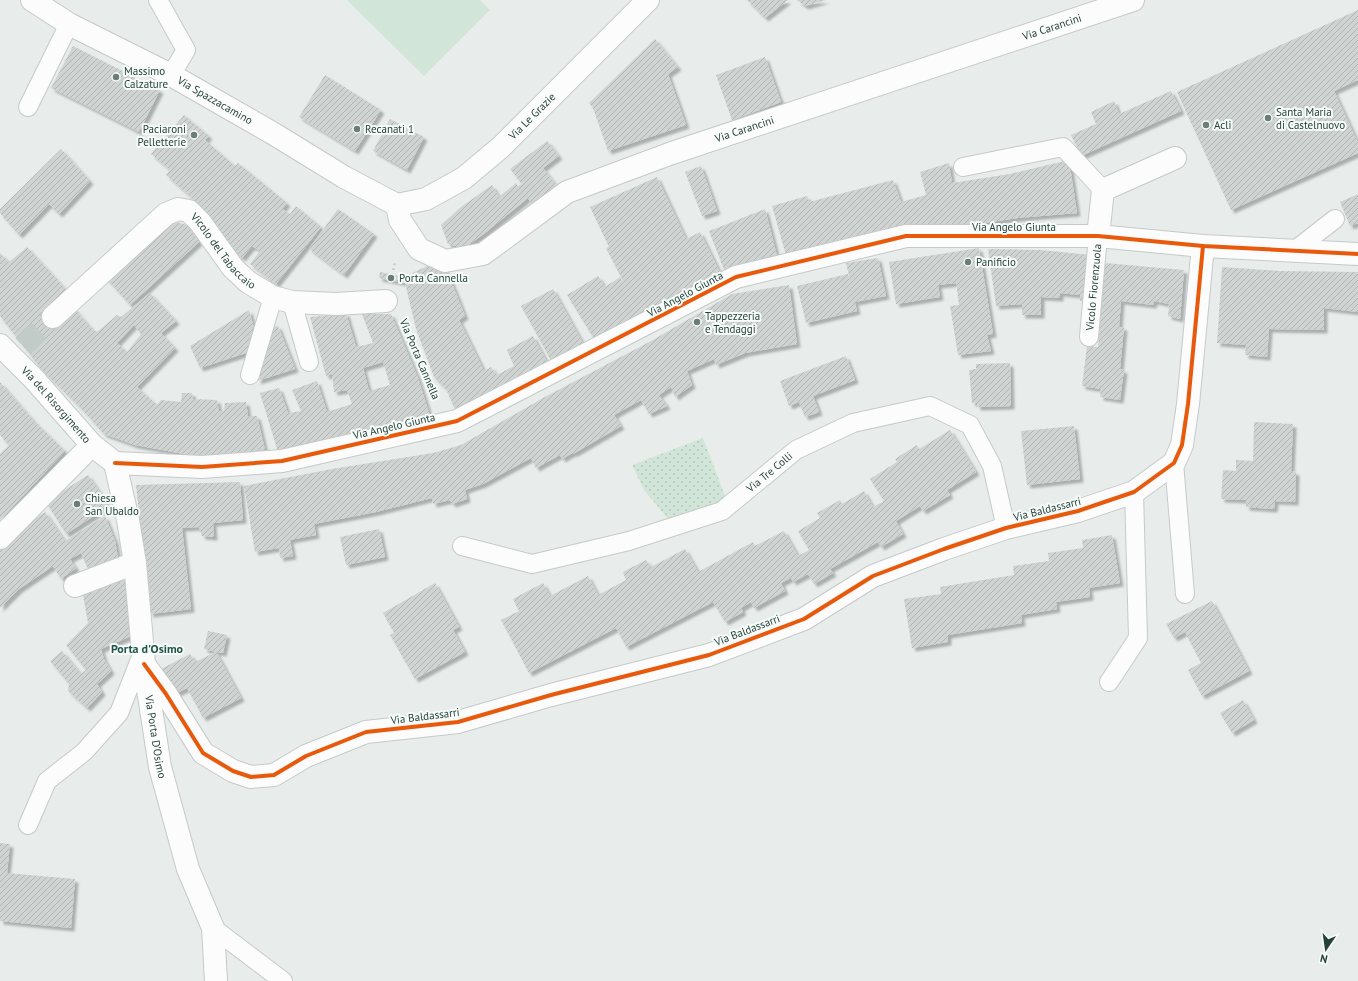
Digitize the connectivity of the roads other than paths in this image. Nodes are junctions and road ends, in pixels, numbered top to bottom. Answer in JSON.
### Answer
{"nodes":[{"id":1,"x":32,"y":0,"type":"edge"},
{"id":2,"x":158,"y":0,"type":"edge"},
{"id":3,"x":648,"y":0,"type":"edge"},
{"id":4,"x":1133,"y":0,"type":"edge"},
{"id":5,"x":69,"y":24,"type":"junction"},
{"id":6,"x":171,"y":75,"type":"junction"},
{"id":7,"x":28,"y":107,"type":"dead end"},
{"id":8,"x":1175,"y":158,"type":"dead end"},
{"id":9,"x":963,"y":167,"type":"dead end"},
{"id":10,"x":1103,"y":190,"type":"junction"},
{"id":11,"x":397,"y":205,"type":"junction"},
{"id":12,"x":1335,"y":219,"type":"dead end"},
{"id":13,"x":1098,"y":236,"type":"junction"},
{"id":14,"x":1202,"y":246,"type":"junction"},
{"id":15,"x":1294,"y":251,"type":"junction"},
{"id":16,"x":1358,"y":254,"type":"edge"},
{"id":17,"x":282,"y":299,"type":"junction"},
{"id":18,"x":386,"y":301,"type":"road end"},
{"id":19,"x":52,"y":317,"type":"tunnel mouth"},
{"id":20,"x":1089,"y":337,"type":"dead end"},
{"id":21,"x":12,"y":349,"type":"edge"},
{"id":22,"x":309,"y":362,"type":"dead end"},
{"id":23,"x":250,"y":375,"type":"dead end"},
{"id":24,"x":92,"y":445,"type":"junction"},
{"id":25,"x":115,"y":462,"type":"junction"},
{"id":26,"x":1174,"y":463,"type":"junction"},
{"id":27,"x":1134,"y":492,"type":"junction"},
{"id":28,"x":1006,"y":528,"type":"junction"},
{"id":29,"x":0,"y":538,"type":"edge"},
{"id":30,"x":462,"y":546,"type":"dead end"},
{"id":31,"x":135,"y":564,"type":"junction"},
{"id":32,"x":75,"y":586,"type":"dead end"},
{"id":33,"x":1185,"y":594,"type":"dead end"},
{"id":34,"x":143,"y":658,"type":"junction"},
{"id":35,"x":1109,"y":682,"type":"dead end"},
{"id":36,"x":28,"y":825,"type":"dead end"},
{"id":37,"x":213,"y":928,"type":"junction"},
{"id":38,"x":216,"y":981,"type":"edge"},
{"id":39,"x":283,"y":981,"type":"edge"}],
"edges":[{"from":1,"to":5,"type":"street","name":"Via Spazzacamino"},
{"from":2,"to":6,"type":"lane"},
{"from":3,"to":11,"type":"street","name":"Via Le Grazie"},
{"from":4,"to":11,"type":"street","name":"Via Carancini"},
{"from":5,"to":6,"type":"street","name":"Via Spazzacamino"},
{"from":5,"to":7,"type":"lane"},
{"from":6,"to":11,"type":"street","name":"Via Spazzacamino"},
{"from":8,"to":10,"type":"street"},
{"from":9,"to":10,"type":"lane"},
{"from":10,"to":13,"type":"street"},
{"from":12,"to":15,"type":"lane"},
{"from":13,"to":14,"type":"street","name":"Via Angelo Giunta"},
{"from":13,"to":20,"type":"lane","name":"Vicolo Fiorenzuola"},
{"from":13,"to":25,"type":"street","name":"Via Angelo Giunta"},
{"from":14,"to":15,"type":"street","name":"Via Angelo Giunta"},
{"from":14,"to":26,"type":"street"},
{"from":15,"to":16,"type":"street","name":"Via Angelo Giunta"},
{"from":17,"to":18,"type":"street","name":"Vicolo del Tabaccaio"},
{"from":17,"to":19,"type":"street","name":"Vicolo del Tabaccaio"},
{"from":17,"to":22,"type":"lane"},
{"from":17,"to":23,"type":"lane"},
{"from":21,"to":24,"type":"street","name":"Via del Risorgimento"},
{"from":24,"to":25,"type":"street","name":"Via del Risorgimento"},
{"from":24,"to":29,"type":"street"},
{"from":25,"to":31,"type":"street","name":"Via Porta D'Osimo"},
{"from":26,"to":27,"type":"street","name":"Via Baldassarri"},
{"from":26,"to":33,"type":"lane"},
{"from":27,"to":28,"type":"street","name":"Via Baldassarri"},
{"from":27,"to":35,"type":"lane"},
{"from":28,"to":30,"type":"lane","name":"Via Tre Colli"},
{"from":28,"to":34,"type":"street","name":"Via Baldassarri"},
{"from":31,"to":32,"type":"street"},
{"from":31,"to":34,"type":"street","name":"Via Porta D'Osimo"},
{"from":34,"to":36,"type":"lane"},
{"from":34,"to":37,"type":"street","name":"Via Porta D'Osimo"},
{"from":37,"to":38,"type":"street","name":"Via Porta D'Osimo"},
{"from":37,"to":39,"type":"lane"}]}
